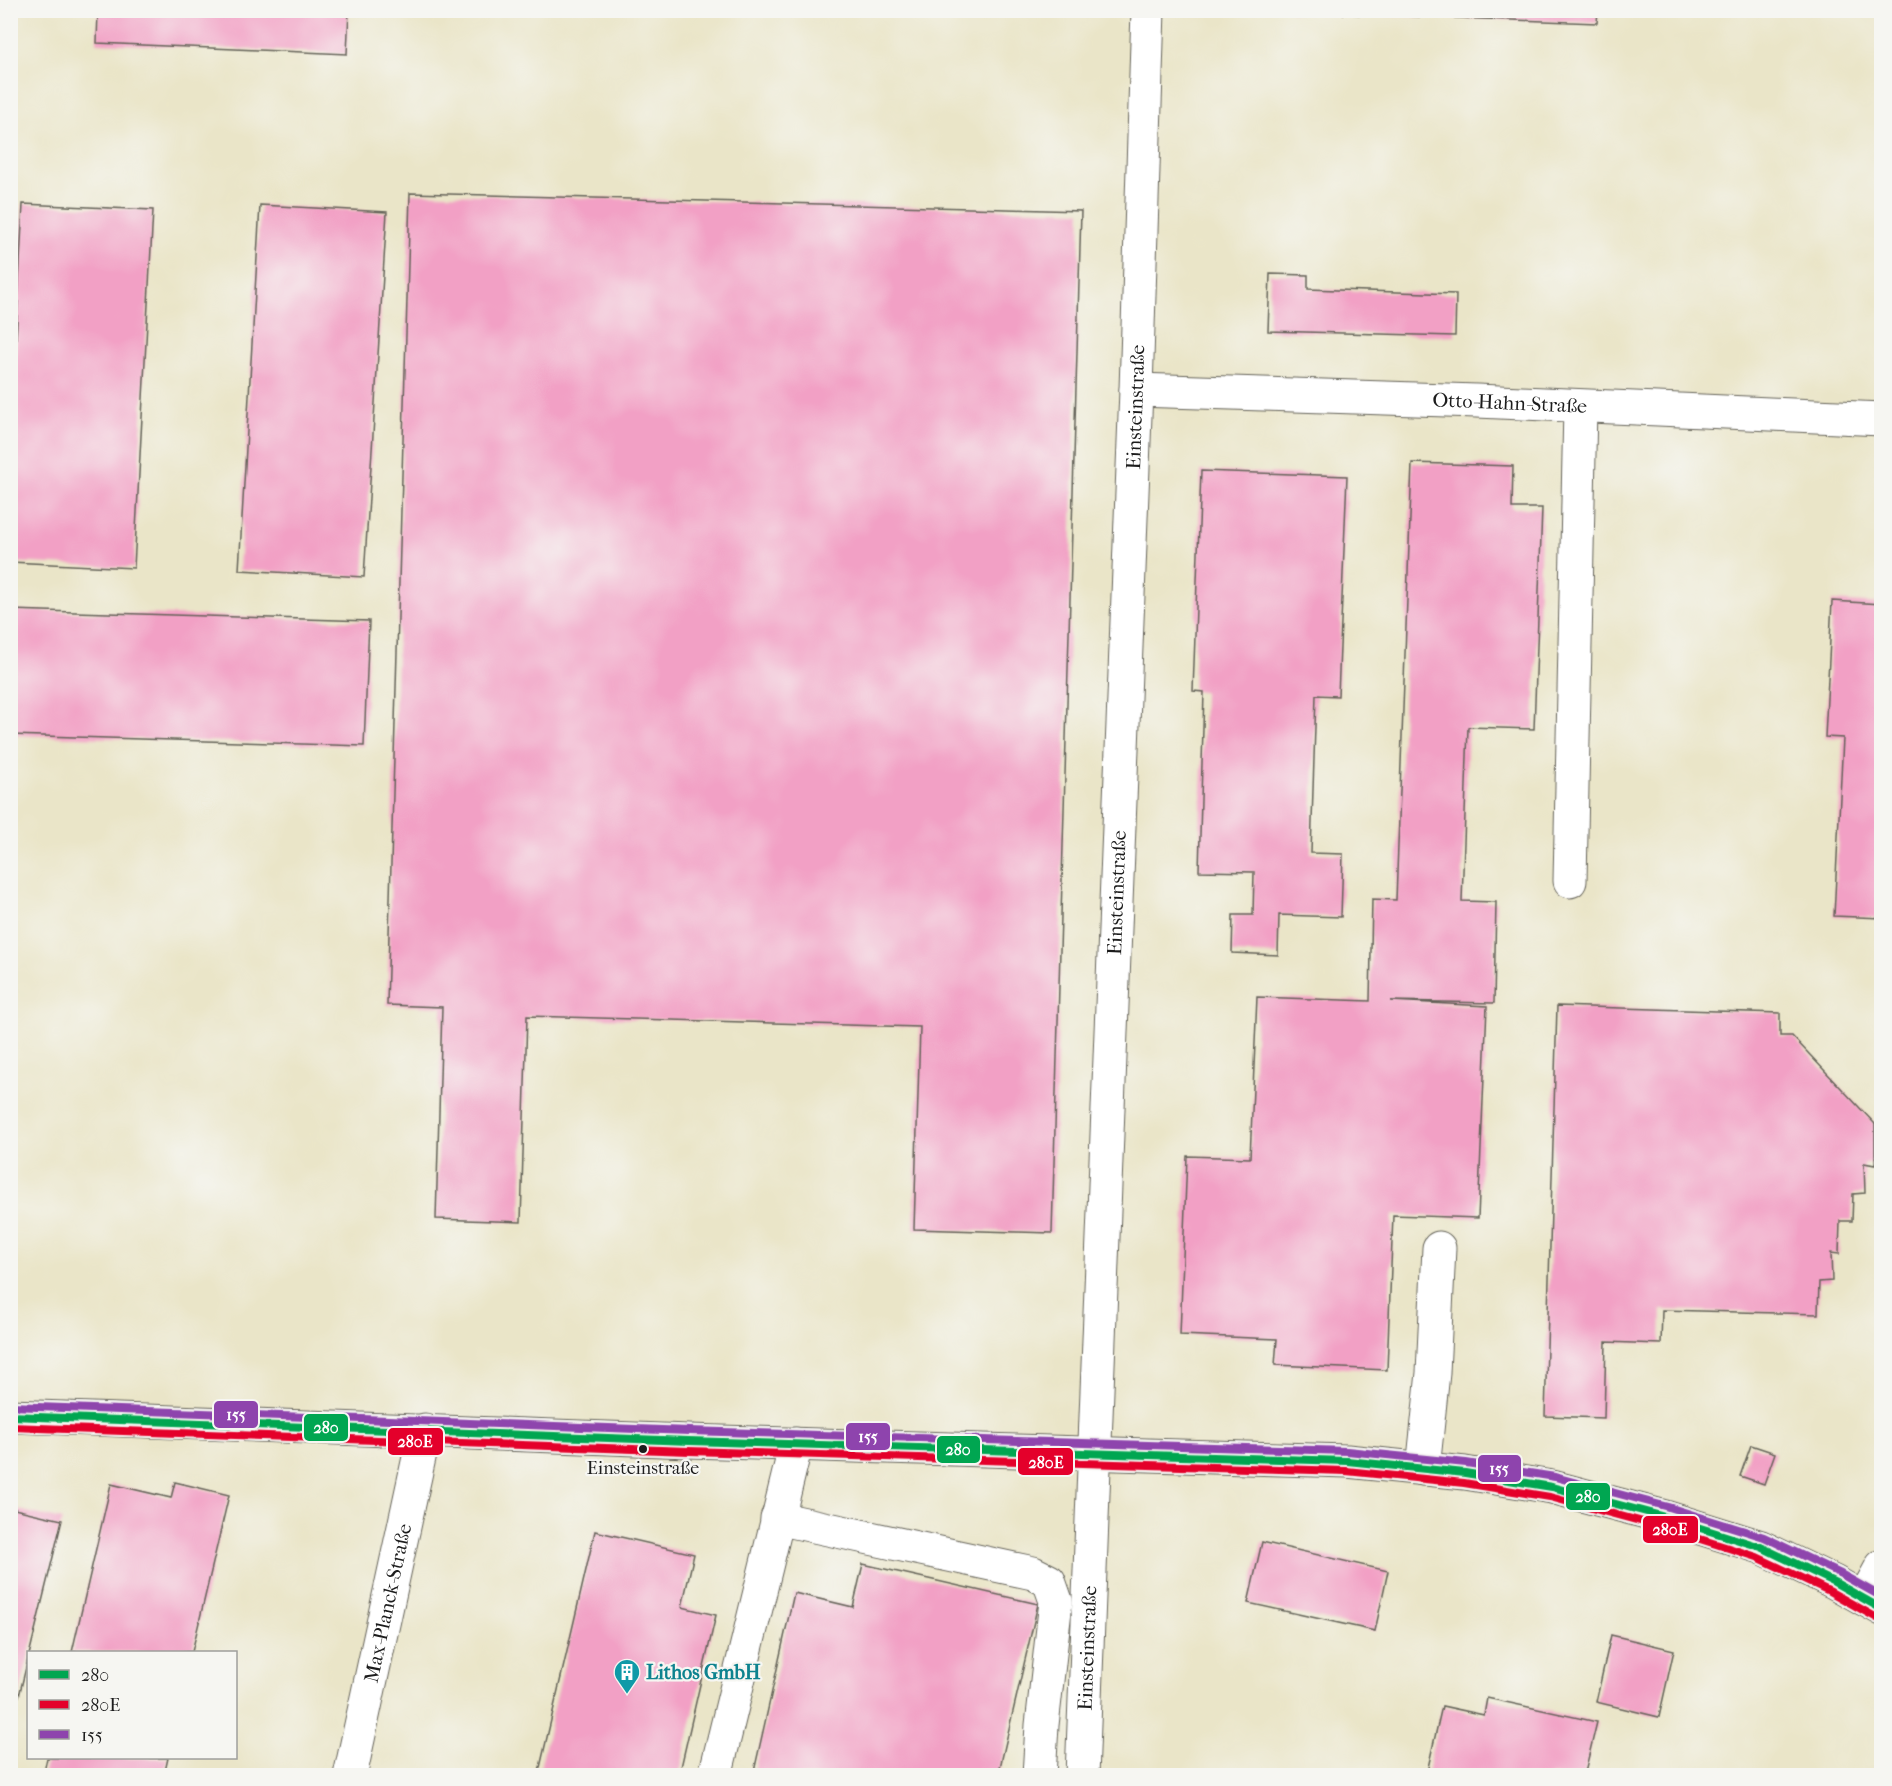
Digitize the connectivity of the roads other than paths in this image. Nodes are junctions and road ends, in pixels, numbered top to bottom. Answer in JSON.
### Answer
{"nodes":[{"id":1,"x":1148,"y":10,"type":"edge"},
{"id":2,"x":1136,"y":390,"type":"junction"},
{"id":3,"x":1580,"y":406,"type":"junction"},
{"id":4,"x":1881,"y":419,"type":"edge"},
{"id":5,"x":1570,"y":881,"type":"dead end"},
{"id":6,"x":1439,"y":1248,"type":"dead end"},
{"id":7,"x":10,"y":1416,"type":"edge"},
{"id":8,"x":425,"y":1430,"type":"junction"},
{"id":9,"x":796,"y":1444,"type":"junction"},
{"id":10,"x":1094,"y":1454,"type":"junction"},
{"id":11,"x":1423,"y":1469,"type":"junction"},
{"id":12,"x":777,"y":1518,"type":"junction"},
{"id":13,"x":1881,"y":1566,"type":"edge"},
{"id":14,"x":1873,"y":1604,"type":"edge"},
{"id":15,"x":350,"y":1776,"type":"edge"},
{"id":16,"x":715,"y":1776,"type":"edge"},
{"id":17,"x":1039,"y":1776,"type":"edge"},
{"id":18,"x":1082,"y":1776,"type":"edge"}],
"edges":[{"from":1,"to":2,"type":"street","name":"Einsteinstraße"},
{"from":2,"to":3,"type":"street","name":"Otto-Hahn-Straße"},
{"from":2,"to":10,"type":"street","name":"Einsteinstraße"},
{"from":3,"to":4,"type":"street","name":"Otto-Hahn-Straße"},
{"from":3,"to":5,"type":"street"},
{"from":6,"to":11,"type":"street"},
{"from":7,"to":8,"type":"street"},
{"from":8,"to":9,"type":"street"},
{"from":8,"to":15,"type":"street","name":"Max-Planck-Straße"},
{"from":9,"to":10,"type":"street"},
{"from":9,"to":12,"type":"street"},
{"from":10,"to":11,"type":"street"},
{"from":10,"to":18,"type":"street","name":"Einsteinstraße"},
{"from":11,"to":14,"type":"street"},
{"from":12,"to":16,"type":"street"},
{"from":12,"to":17,"type":"street"},
{"from":13,"to":14,"type":"street"}]}
